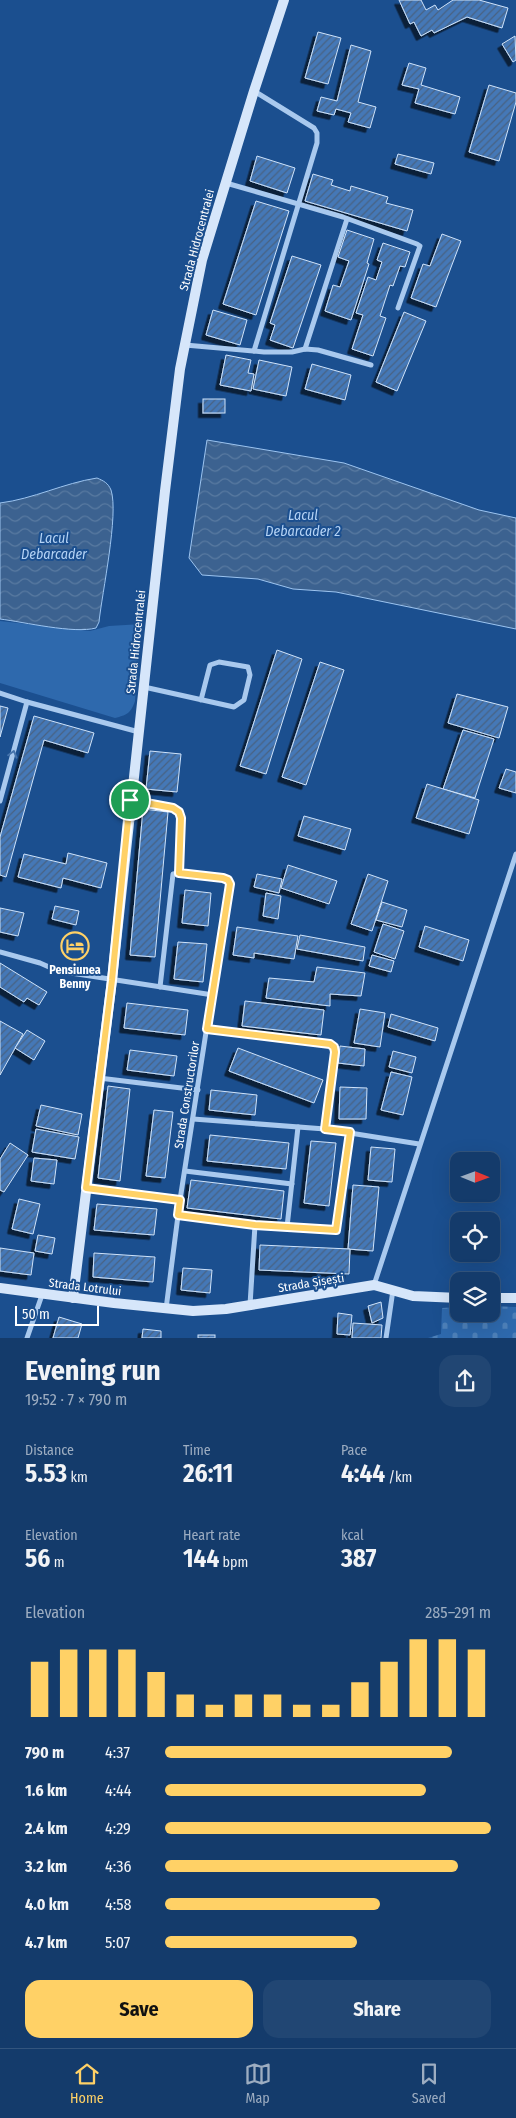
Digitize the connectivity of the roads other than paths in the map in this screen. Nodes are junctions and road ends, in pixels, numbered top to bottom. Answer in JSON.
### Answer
{"nodes":[{"id":1,"x":284,"y":0,"type":"edge"},
{"id":2,"x":254,"y":91,"type":"junction"},
{"id":3,"x":225,"y":182,"type":"junction"},
{"id":4,"x":299,"y":204,"type":"junction"},
{"id":5,"x":347,"y":219,"type":"junction"},
{"id":6,"x":398,"y":308,"type":"dead end"},
{"id":7,"x":185,"y":345,"type":"junction"},
{"id":8,"x":305,"y":349,"type":"junction"},
{"id":9,"x":254,"y":351,"type":"junction"},
{"id":10,"x":371,"y":365,"type":"dead end"},
{"id":11,"x":144,"y":687,"type":"junction"},
{"id":12,"x":0,"y":693,"type":"edge"},
{"id":13,"x":202,"y":700,"type":"junction"},
{"id":14,"x":26,"y":702,"type":"junction"},
{"id":15,"x":139,"y":732,"type":"junction"},
{"id":16,"x":130,"y":800,"type":"junction"},
{"id":17,"x":0,"y":801,"type":"edge"},
{"id":18,"x":516,"y":854,"type":"edge"},
{"id":19,"x":179,"y":873,"type":"junction"},
{"id":20,"x":0,"y":952,"type":"edge"},
{"id":21,"x":112,"y":980,"type":"junction"},
{"id":22,"x":160,"y":987,"type":"junction"},
{"id":23,"x":213,"y":995,"type":"junction"},
{"id":24,"x":207,"y":1029,"type":"junction"},
{"id":25,"x":99,"y":1078,"type":"junction"},
{"id":26,"x":198,"y":1090,"type":"junction"},
{"id":27,"x":193,"y":1119,"type":"junction"},
{"id":28,"x":298,"y":1127,"type":"junction"},
{"id":29,"x":325,"y":1129,"type":"junction"},
{"id":30,"x":350,"y":1132,"type":"junction"},
{"id":31,"x":420,"y":1144,"type":"junction"},
{"id":32,"x":185,"y":1171,"type":"junction"},
{"id":33,"x":292,"y":1184,"type":"junction"},
{"id":34,"x":86,"y":1188,"type":"junction"},
{"id":35,"x":180,"y":1200,"type":"junction"},
{"id":36,"x":178,"y":1215,"type":"junction"},
{"id":37,"x":255,"y":1225,"type":"junction"},
{"id":38,"x":287,"y":1227,"type":"junction"},
{"id":39,"x":374,"y":1285,"type":"junction"},
{"id":40,"x":0,"y":1288,"type":"edge"},
{"id":41,"x":393,"y":1290,"type":"junction"},
{"id":42,"x":42,"y":1295,"type":"junction"},
{"id":43,"x":73,"y":1298,"type":"junction"},
{"id":44,"x":450,"y":1298,"type":"edge"},
{"id":45,"x":500,"y":1298,"type":"edge"},
{"id":46,"x":516,"y":1298,"type":"edge"},
{"id":47,"x":250,"y":1306,"type":"junction"},
{"id":48,"x":166,"y":1309,"type":"junction"},
{"id":49,"x":27,"y":1338,"type":"edge"},
{"id":50,"x":386,"y":1338,"type":"edge"}],
"edges":[{"from":1,"to":2,"type":"street","name":"Strada Hidrocentralei"},
{"from":2,"to":3,"type":"street","name":"Strada Hidrocentralei"},
{"from":2,"to":4,"type":"street"},
{"from":3,"to":4,"type":"street"},
{"from":3,"to":7,"type":"street","name":"Strada Hidrocentralei"},
{"from":4,"to":5,"type":"street"},
{"from":4,"to":9,"type":"street"},
{"from":5,"to":6,"type":"street"},
{"from":5,"to":8,"type":"street"},
{"from":7,"to":9,"type":"street"},
{"from":7,"to":11,"type":"street","name":"Strada Hidrocentralei"},
{"from":8,"to":9,"type":"street"},
{"from":8,"to":10,"type":"street"},
{"from":11,"to":13,"type":"street"},
{"from":11,"to":15,"type":"street","name":"Strada Hidrocentralei"},
{"from":12,"to":14,"type":"street"},
{"from":13,"to":13,"type":"street"},
{"from":14,"to":15,"type":"street"},
{"from":17,"to":14,"type":"street","one_way":true},
{"from":15,"to":16,"type":"street","name":"Strada Hidrocentralei"},
{"from":16,"to":19,"type":"street"},
{"from":16,"to":21,"type":"street","name":"Strada Hidrocentralei"},
{"from":18,"to":31,"type":"street"},
{"from":19,"to":22,"type":"street"},
{"from":19,"to":23,"type":"street","name":"Strada Constructorilor"},
{"from":20,"to":21,"type":"street"},
{"from":21,"to":22,"type":"street"},
{"from":21,"to":25,"type":"street","name":"Strada Hidrocentralei"},
{"from":22,"to":23,"type":"street"},
{"from":23,"to":24,"type":"street","name":"Strada Constructorilor"},
{"from":24,"to":26,"type":"street","name":"Strada Constructorilor"},
{"from":24,"to":29,"type":"street"},
{"from":25,"to":26,"type":"street"},
{"from":25,"to":34,"type":"street","name":"Strada Hidrocentralei"},
{"from":26,"to":27,"type":"street","name":"Strada Constructorilor"},
{"from":27,"to":28,"type":"street"},
{"from":27,"to":32,"type":"street","name":"Strada Constructorilor"},
{"from":28,"to":29,"type":"street"},
{"from":28,"to":33,"type":"street"},
{"from":29,"to":30,"type":"street"},
{"from":30,"to":31,"type":"street"},
{"from":30,"to":38,"type":"street"},
{"from":31,"to":39,"type":"street"},
{"from":32,"to":33,"type":"street"},
{"from":32,"to":35,"type":"street","name":"Strada Constructorilor"},
{"from":33,"to":38,"type":"street"},
{"from":34,"to":35,"type":"street"},
{"from":34,"to":43,"type":"street","name":"Strada Hidrocentralei"},
{"from":35,"to":36,"type":"street","name":"Strada Constructorilor"},
{"from":36,"to":37,"type":"street"},
{"from":36,"to":48,"type":"street","name":"Strada Constructorilor"},
{"from":37,"to":38,"type":"street"},
{"from":37,"to":47,"type":"street"},
{"from":39,"to":41,"type":"street","name":"Strada Șișești"},
{"from":39,"to":47,"type":"street","name":"Strada Șișești"},
{"from":40,"to":42,"type":"street","name":"Strada Lotrului"},
{"from":41,"to":44,"type":"street","name":"Strada Șișești"},
{"from":41,"to":50,"type":"street"},
{"from":42,"to":43,"type":"street","name":"Strada Lotrului"},
{"from":42,"to":49,"type":"street"},
{"from":43,"to":48,"type":"street","name":"Strada Lotrului"},
{"from":45,"to":46,"type":"street"},
{"from":47,"to":48,"type":"street","name":"Strada Șișești"}]}
